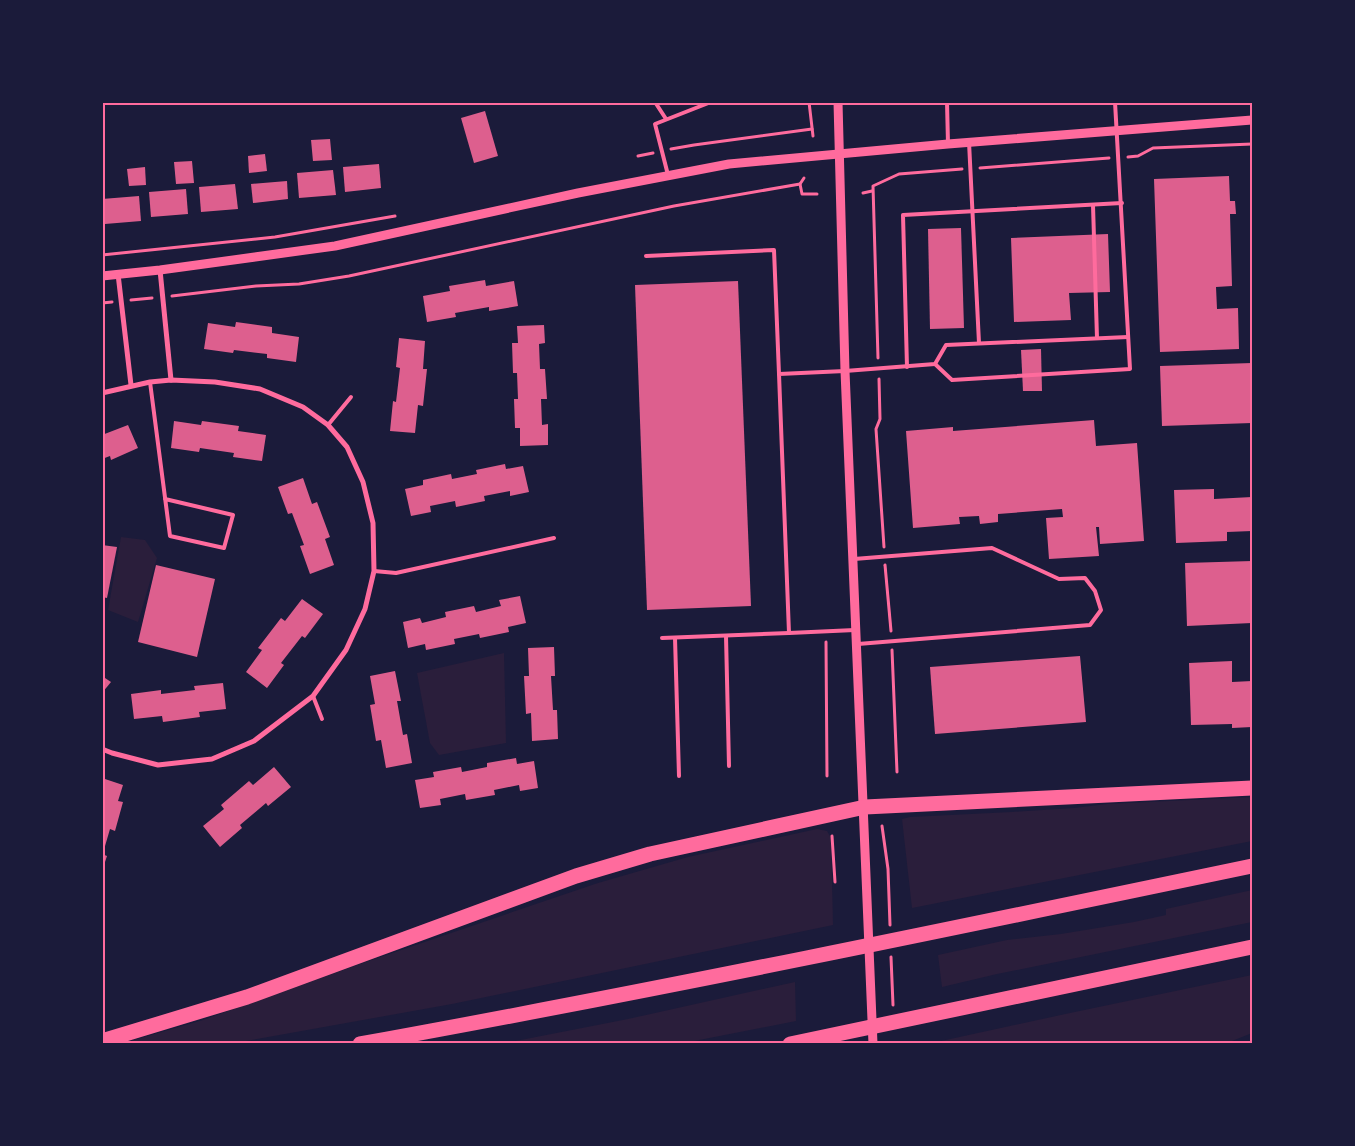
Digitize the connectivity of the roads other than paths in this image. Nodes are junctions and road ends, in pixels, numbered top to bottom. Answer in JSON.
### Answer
{"nodes":[{"id":1,"x":656,"y":102,"type":"edge"},
{"id":2,"x":711,"y":102,"type":"edge"},
{"id":3,"x":838,"y":102,"type":"edge"},
{"id":4,"x":947,"y":102,"type":"edge"},
{"id":5,"x":1116,"y":102,"type":"edge"},
{"id":6,"x":666,"y":119,"type":"junction"},
{"id":7,"x":1252,"y":120,"type":"edge"},
{"id":8,"x":1117,"y":130,"type":"junction"},
{"id":9,"x":969,"y":142,"type":"junction"},
{"id":10,"x":948,"y":144,"type":"junction"},
{"id":11,"x":840,"y":154,"type":"junction"},
{"id":12,"x":668,"y":175,"type":"junction"},
{"id":13,"x":1122,"y":203,"type":"junction"},
{"id":14,"x":1093,"y":204,"type":"junction"},
{"id":15,"x":973,"y":212,"type":"junction"},
{"id":16,"x":646,"y":256,"type":"dead end"},
{"id":17,"x":160,"y":270,"type":"junction"},
{"id":18,"x":118,"y":274,"type":"junction"},
{"id":19,"x":102,"y":276,"type":"edge"},
{"id":20,"x":1128,"y":337,"type":"junction"},
{"id":21,"x":1097,"y":338,"type":"junction"},
{"id":22,"x":979,"y":343,"type":"junction"},
{"id":23,"x":935,"y":364,"type":"junction"},
{"id":24,"x":907,"y":367,"type":"junction"},
{"id":25,"x":845,"y":372,"type":"junction"},
{"id":26,"x":779,"y":374,"type":"junction"},
{"id":27,"x":172,"y":380,"type":"junction"},
{"id":28,"x":150,"y":382,"type":"junction"},
{"id":29,"x":130,"y":385,"type":"junction"},
{"id":30,"x":102,"y":393,"type":"edge"},
{"id":31,"x":352,"y":397,"type":"dead end"},
{"id":32,"x":328,"y":425,"type":"junction"},
{"id":33,"x":165,"y":499,"type":"junction"},
{"id":34,"x":554,"y":538,"type":"dead end"},
{"id":35,"x":854,"y":559,"type":"junction"},
{"id":36,"x":374,"y":571,"type":"junction"},
{"id":37,"x":857,"y":630,"type":"junction"},
{"id":38,"x":790,"y":633,"type":"junction"},
{"id":39,"x":726,"y":636,"type":"junction"},
{"id":40,"x":662,"y":638,"type":"dead end"},
{"id":41,"x":675,"y":638,"type":"junction"},
{"id":42,"x":858,"y":644,"type":"junction"},
{"id":43,"x":313,"y":696,"type":"junction"},
{"id":44,"x":322,"y":719,"type":"dead end"},
{"id":45,"x":102,"y":749,"type":"edge"},
{"id":46,"x":729,"y":766,"type":"dead end"},
{"id":47,"x":679,"y":776,"type":"dead end"},
{"id":48,"x":1252,"y":788,"type":"edge"},
{"id":49,"x":864,"y":807,"type":"junction"},
{"id":50,"x":1252,"y":866,"type":"edge"},
{"id":51,"x":1252,"y":947,"type":"edge"},
{"id":52,"x":102,"y":1041,"type":"edge"},
{"id":53,"x":793,"y":1043,"type":"edge"},
{"id":54,"x":360,"y":1044,"type":"edge"},
{"id":55,"x":873,"y":1044,"type":"edge"}],
"edges":[{"from":1,"to":6,"type":"lane"},
{"from":2,"to":6,"type":"lane"},
{"from":3,"to":11,"type":"street"},
{"from":4,"to":10,"type":"lane"},
{"from":5,"to":8,"type":"lane"},
{"from":6,"to":12,"type":"lane"},
{"from":7,"to":8,"type":"street"},
{"from":8,"to":9,"type":"street"},
{"from":8,"to":13,"type":"lane"},
{"from":9,"to":10,"type":"street"},
{"from":9,"to":15,"type":"lane"},
{"from":10,"to":11,"type":"street"},
{"from":11,"to":12,"type":"street"},
{"from":11,"to":25,"type":"street"},
{"from":12,"to":17,"type":"street"},
{"from":13,"to":14,"type":"lane"},
{"from":13,"to":20,"type":"lane"},
{"from":14,"to":15,"type":"lane"},
{"from":14,"to":21,"type":"lane"},
{"from":15,"to":22,"type":"lane"},
{"from":15,"to":24,"type":"lane"},
{"from":16,"to":26,"type":"lane"},
{"from":17,"to":18,"type":"street"},
{"from":17,"to":27,"type":"street"},
{"from":18,"to":19,"type":"street"},
{"from":18,"to":29,"type":"street"},
{"from":20,"to":21,"type":"lane"},
{"from":20,"to":23,"type":"lane"},
{"from":21,"to":22,"type":"lane"},
{"from":22,"to":23,"type":"lane"},
{"from":23,"to":24,"type":"lane"},
{"from":24,"to":25,"type":"lane"},
{"from":25,"to":26,"type":"lane"},
{"from":25,"to":35,"type":"street"},
{"from":26,"to":38,"type":"lane"},
{"from":27,"to":28,"type":"street"},
{"from":27,"to":32,"type":"street"},
{"from":28,"to":29,"type":"street"},
{"from":28,"to":33,"type":"lane"},
{"from":29,"to":30,"type":"street"},
{"from":31,"to":32,"type":"lane"},
{"from":32,"to":36,"type":"street"},
{"from":33,"to":33,"type":"lane"},
{"from":34,"to":36,"type":"lane"},
{"from":35,"to":37,"type":"street"},
{"from":35,"to":42,"type":"lane"},
{"from":36,"to":43,"type":"street"},
{"from":37,"to":38,"type":"lane"},
{"from":37,"to":42,"type":"street"},
{"from":38,"to":39,"type":"lane"},
{"from":39,"to":41,"type":"lane"},
{"from":39,"to":46,"type":"lane"},
{"from":40,"to":41,"type":"lane"},
{"from":41,"to":47,"type":"lane"},
{"from":42,"to":49,"type":"street"},
{"from":43,"to":44,"type":"lane"},
{"from":43,"to":45,"type":"street"},
{"from":48,"to":49,"type":"highway"},
{"from":49,"to":52,"type":"highway"},
{"from":49,"to":55,"type":"street"},
{"from":50,"to":54,"type":"highway"},
{"from":51,"to":53,"type":"highway"}]}
